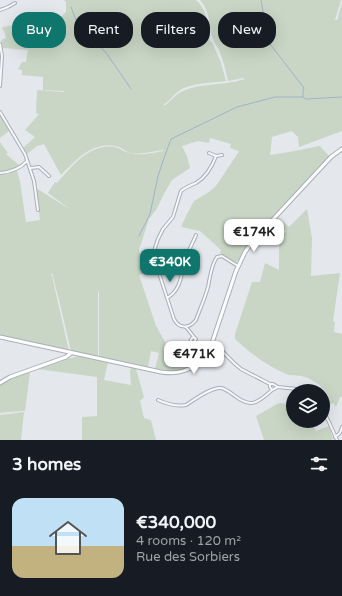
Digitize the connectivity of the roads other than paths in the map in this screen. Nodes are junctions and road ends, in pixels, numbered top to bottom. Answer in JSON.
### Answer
{"nodes":[{"id":1,"x":15,"y":3,"type":"dead end"},
{"id":2,"x":0,"y":10,"type":"edge"},
{"id":3,"x":0,"y":44,"type":"edge"},
{"id":4,"x":0,"y":86,"type":"edge"},
{"id":5,"x":0,"y":112,"type":"edge"},
{"id":6,"x":342,"y":149,"type":"edge"},
{"id":7,"x":209,"y":153,"type":"dead end"},
{"id":8,"x":222,"y":155,"type":"dead end"},
{"id":9,"x":216,"y":156,"type":"junction"},
{"id":10,"x":27,"y":161,"type":"junction"},
{"id":11,"x":30,"y":168,"type":"junction"},
{"id":12,"x":0,"y":173,"type":"edge"},
{"id":13,"x":50,"y":176,"type":"dead end"},
{"id":14,"x":38,"y":210,"type":"dead end"},
{"id":15,"x":196,"y":235,"type":"dead end"},
{"id":16,"x":238,"y":266,"type":"junction"},
{"id":17,"x":167,"y":298,"type":"junction"},
{"id":18,"x":186,"y":327,"type":"junction"},
{"id":19,"x":0,"y":337,"type":"edge"},
{"id":20,"x":194,"y":337,"type":"junction"},
{"id":21,"x":212,"y":343,"type":"junction"},
{"id":22,"x":71,"y":353,"type":"junction"},
{"id":23,"x":0,"y":383,"type":"edge"},
{"id":24,"x":270,"y":384,"type":"junction"},
{"id":25,"x":278,"y":387,"type":"junction"},
{"id":26,"x":286,"y":388,"type":"edge"},
{"id":27,"x":272,"y":390,"type":"junction"},
{"id":28,"x":158,"y":400,"type":"dead end"},
{"id":29,"x":330,"y":424,"type":"edge"},
{"id":30,"x":342,"y":427,"type":"edge"},
{"id":31,"x":336,"y":439,"type":"edge"}],
"edges":[{"from":1,"to":2,"type":"street"},
{"from":3,"to":4,"type":"street"},
{"from":5,"to":10,"type":"street"},
{"from":6,"to":16,"type":"main road"},
{"from":7,"to":9,"type":"street"},
{"from":8,"to":9,"type":"street"},
{"from":9,"to":17,"type":"street"},
{"from":10,"to":11,"type":"street"},
{"from":10,"to":12,"type":"street"},
{"from":11,"to":13,"type":"street"},
{"from":11,"to":14,"type":"street"},
{"from":15,"to":17,"type":"street"},
{"from":16,"to":18,"type":"street"},
{"from":16,"to":21,"type":"main road"},
{"from":17,"to":18,"type":"street"},
{"from":18,"to":20,"type":"street"},
{"from":19,"to":22,"type":"main road"},
{"from":20,"to":20,"type":"street"},
{"from":21,"to":22,"type":"main road"},
{"from":21,"to":24,"type":"street"},
{"from":22,"to":23,"type":"main road"},
{"from":24,"to":25,"type":"street"},
{"from":24,"to":27,"type":"street"},
{"from":25,"to":26,"type":"street"},
{"from":25,"to":27,"type":"street"},
{"from":27,"to":28,"type":"street"},
{"from":29,"to":31,"type":"street"},
{"from":30,"to":31,"type":"street"}]}
